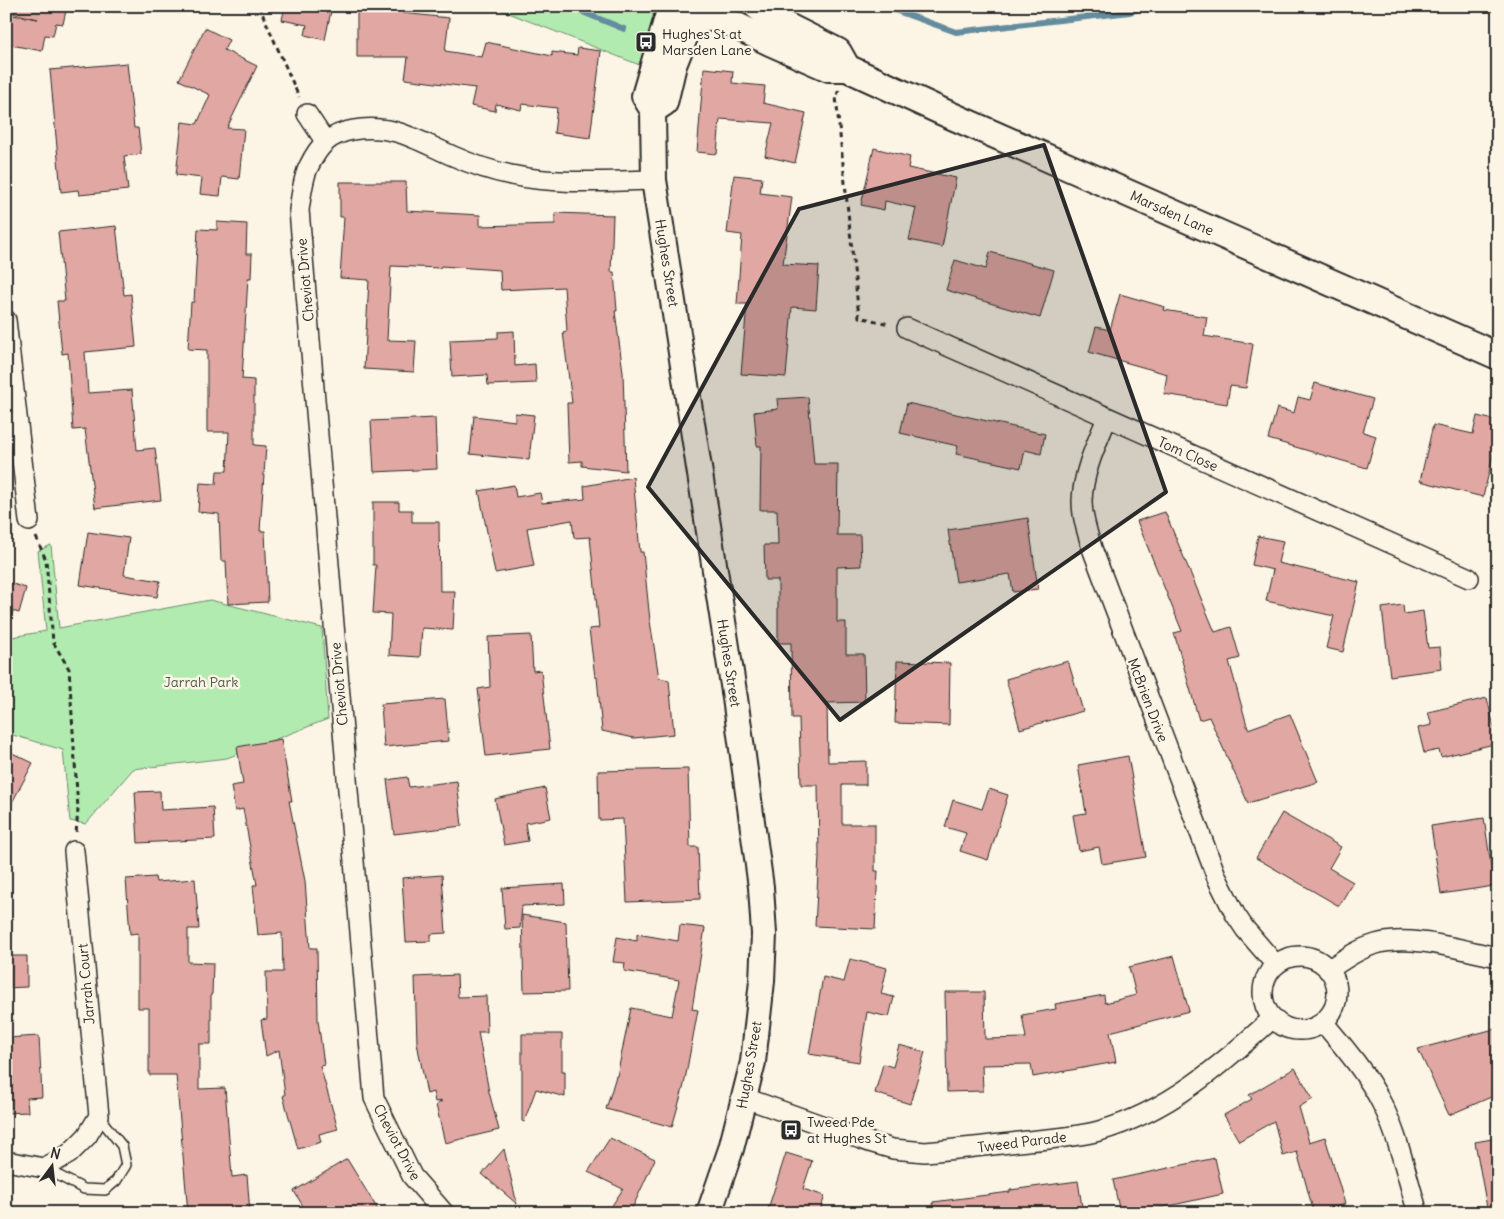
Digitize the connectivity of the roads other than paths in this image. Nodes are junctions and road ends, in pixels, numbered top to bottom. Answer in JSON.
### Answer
{"nodes":[{"id":1,"x":757,"y":6,"type":"edge"},
{"id":2,"x":695,"y":11,"type":"edge"},
{"id":3,"x":847,"y":68,"type":"junction"},
{"id":4,"x":307,"y":114,"type":"road end"},
{"id":5,"x":325,"y":141,"type":"junction"},
{"id":6,"x":654,"y":180,"type":"junction"},
{"id":7,"x":6,"y":320,"type":"edge"},
{"id":8,"x":907,"y":328,"type":"road end"},
{"id":9,"x":1498,"y":356,"type":"edge"},
{"id":10,"x":1107,"y":418,"type":"junction"},
{"id":11,"x":29,"y":521,"type":"road end"},
{"id":12,"x":1469,"y":578,"type":"dead end"},
{"id":13,"x":74,"y":851,"type":"road end"},
{"id":14,"x":1498,"y":957,"type":"edge"},
{"id":15,"x":1276,"y":965,"type":"junction"},
{"id":16,"x":1328,"y":970,"type":"junction"},
{"id":17,"x":1273,"y":1018,"type":"junction"},
{"id":18,"x":1323,"y":1022,"type":"junction"},
{"id":19,"x":745,"y":1098,"type":"junction"},
{"id":20,"x":98,"y":1116,"type":"junction"},
{"id":21,"x":6,"y":1161,"type":"edge"},
{"id":22,"x":44,"y":1168,"type":"junction"},
{"id":23,"x":444,"y":1213,"type":"edge"},
{"id":24,"x":709,"y":1213,"type":"edge"},
{"id":25,"x":1418,"y":1213,"type":"edge"}],
"edges":[{"from":1,"to":3,"type":"main road","name":"Marsden Lane"},
{"from":2,"to":3,"type":"main road","name":"Marsden Lane"},
{"from":2,"to":6,"type":"street","name":"Hughes Street"},
{"from":3,"to":9,"type":"main road","name":"Marsden Lane"},
{"from":4,"to":5,"type":"street"},
{"from":5,"to":6,"type":"street"},
{"from":5,"to":23,"type":"street","name":"Cheviot Drive"},
{"from":6,"to":19,"type":"street","name":"Hughes Street"},
{"from":7,"to":11,"type":"street"},
{"from":8,"to":10,"type":"street","name":"Tom Close"},
{"from":10,"to":12,"type":"street","name":"Tom Close"},
{"from":10,"to":15,"type":"street","name":"McBrien Drive"},
{"from":13,"to":20,"type":"street","name":"Jarrah Court"},
{"from":14,"to":16,"type":"street"},
{"from":15,"to":16,"type":"street"},
{"from":15,"to":17,"type":"street"},
{"from":16,"to":18,"type":"street"},
{"from":17,"to":18,"type":"street"},
{"from":17,"to":19,"type":"street","name":"Tweed Parade"},
{"from":18,"to":25,"type":"street"},
{"from":19,"to":24,"type":"street","name":"Hughes Street"},
{"from":20,"to":22,"type":"street"},
{"from":20,"to":22,"type":"lane"},
{"from":21,"to":22,"type":"street"}]}
